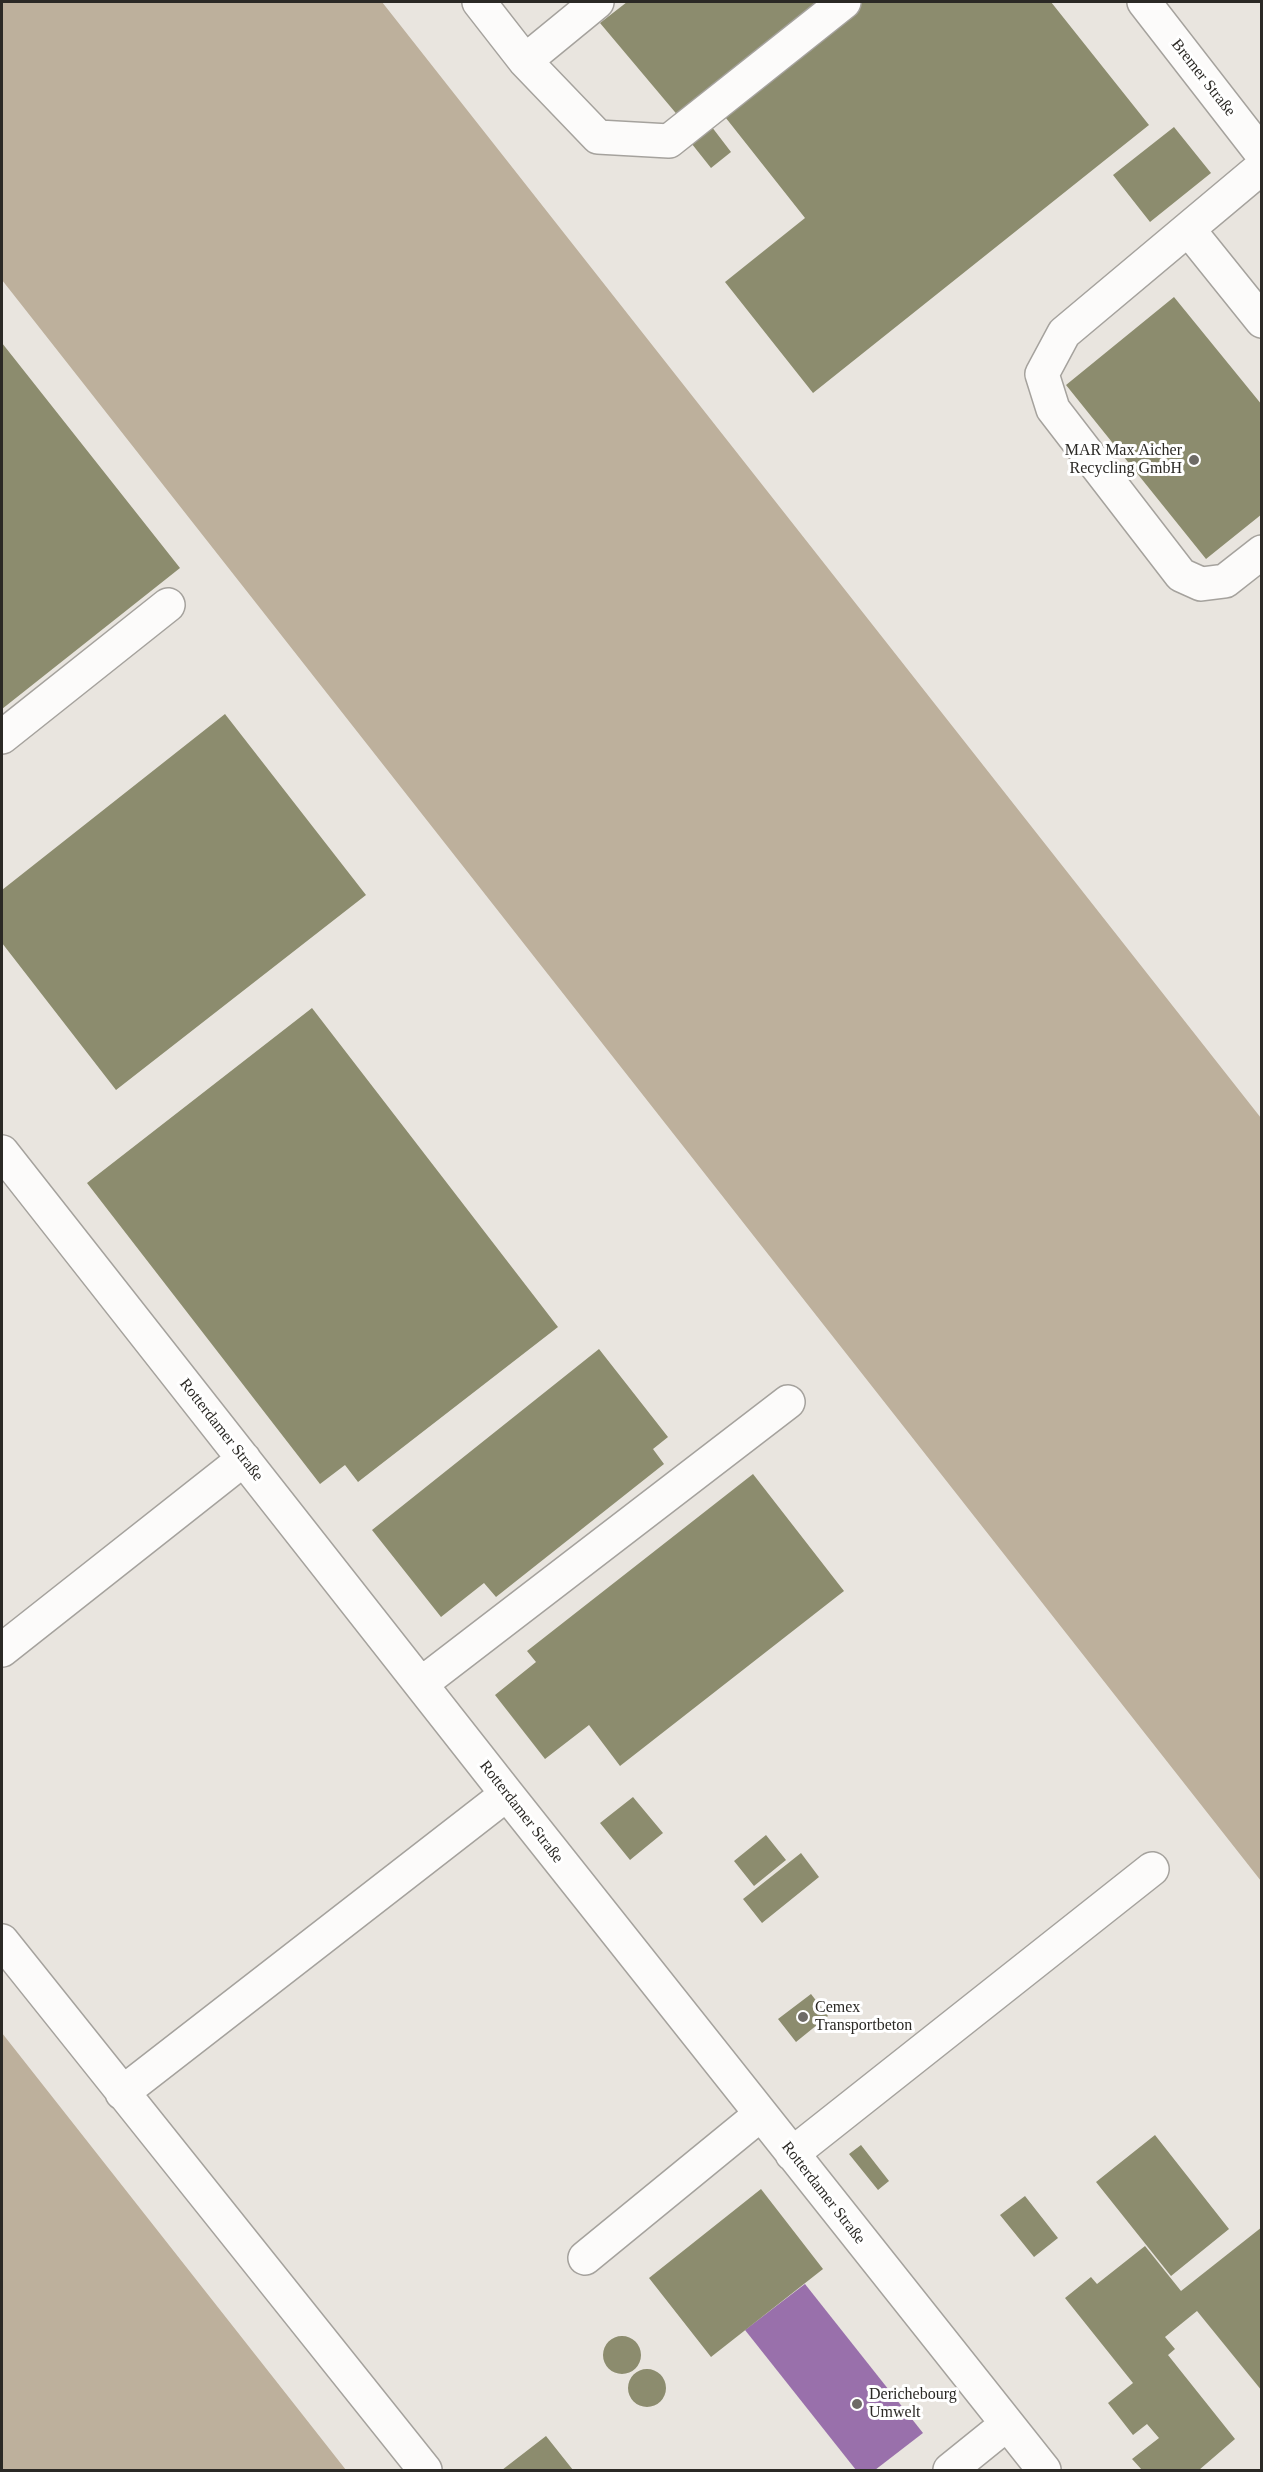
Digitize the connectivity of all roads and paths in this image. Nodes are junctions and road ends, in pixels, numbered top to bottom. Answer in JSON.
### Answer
{"nodes":[{"id":1,"x":479,"y":2,"type":"edge"},
{"id":2,"x":597,"y":2,"type":"edge"},
{"id":3,"x":844,"y":2,"type":"edge"},
{"id":4,"x":1144,"y":2,"type":"edge"},
{"id":5,"x":525,"y":61,"type":"junction"},
{"id":6,"x":1262,"y":154,"type":"edge"},
{"id":7,"x":1262,"y":167,"type":"edge"},
{"id":8,"x":1188,"y":229,"type":"junction"},
{"id":9,"x":1262,"y":321,"type":"edge"},
{"id":10,"x":1262,"y":552,"type":"edge"},
{"id":11,"x":168,"y":605,"type":"dead end"},
{"id":12,"x":2,"y":737,"type":"edge"},
{"id":13,"x":2,"y":1152,"type":"edge"},
{"id":14,"x":788,"y":1402,"type":"dead end"},
{"id":15,"x":244,"y":1459,"type":"junction"},
{"id":16,"x":2,"y":1650,"type":"edge"},
{"id":17,"x":421,"y":1684,"type":"junction"},
{"id":18,"x":507,"y":1794,"type":"junction"},
{"id":19,"x":1152,"y":1869,"type":"dead end"},
{"id":20,"x":2,"y":1941,"type":"edge"},
{"id":21,"x":122,"y":2093,"type":"junction"},
{"id":22,"x":761,"y":2114,"type":"junction"},
{"id":23,"x":792,"y":2154,"type":"junction"},
{"id":24,"x":585,"y":2258,"type":"dead end"},
{"id":25,"x":1007,"y":2424,"type":"junction"},
{"id":26,"x":425,"y":2470,"type":"edge"},
{"id":27,"x":950,"y":2470,"type":"edge"},
{"id":28,"x":1044,"y":2470,"type":"edge"}],
"edges":[{"from":1,"to":5,"type":"street"},
{"from":2,"to":5,"type":"street"},
{"from":3,"to":5,"type":"street"},
{"from":4,"to":6,"type":"street","name":"Bremer Straße"},
{"from":7,"to":8,"type":"street"},
{"from":8,"to":9,"type":"street"},
{"from":8,"to":10,"type":"street"},
{"from":11,"to":12,"type":"street"},
{"from":13,"to":15,"type":"street","name":"Rotterdamer Straße"},
{"from":14,"to":17,"type":"street"},
{"from":15,"to":16,"type":"street"},
{"from":15,"to":17,"type":"street","name":"Rotterdamer Straße"},
{"from":17,"to":18,"type":"street","name":"Rotterdamer Straße"},
{"from":18,"to":21,"type":"street"},
{"from":18,"to":22,"type":"street","name":"Rotterdamer Straße"},
{"from":19,"to":23,"type":"street"},
{"from":20,"to":21,"type":"street"},
{"from":21,"to":26,"type":"street"},
{"from":22,"to":23,"type":"street","name":"Rotterdamer Straße"},
{"from":22,"to":24,"type":"street"},
{"from":23,"to":25,"type":"street","name":"Rotterdamer Straße"},
{"from":25,"to":27,"type":"street"},
{"from":25,"to":28,"type":"street","name":"Rotterdamer Straße"}]}
